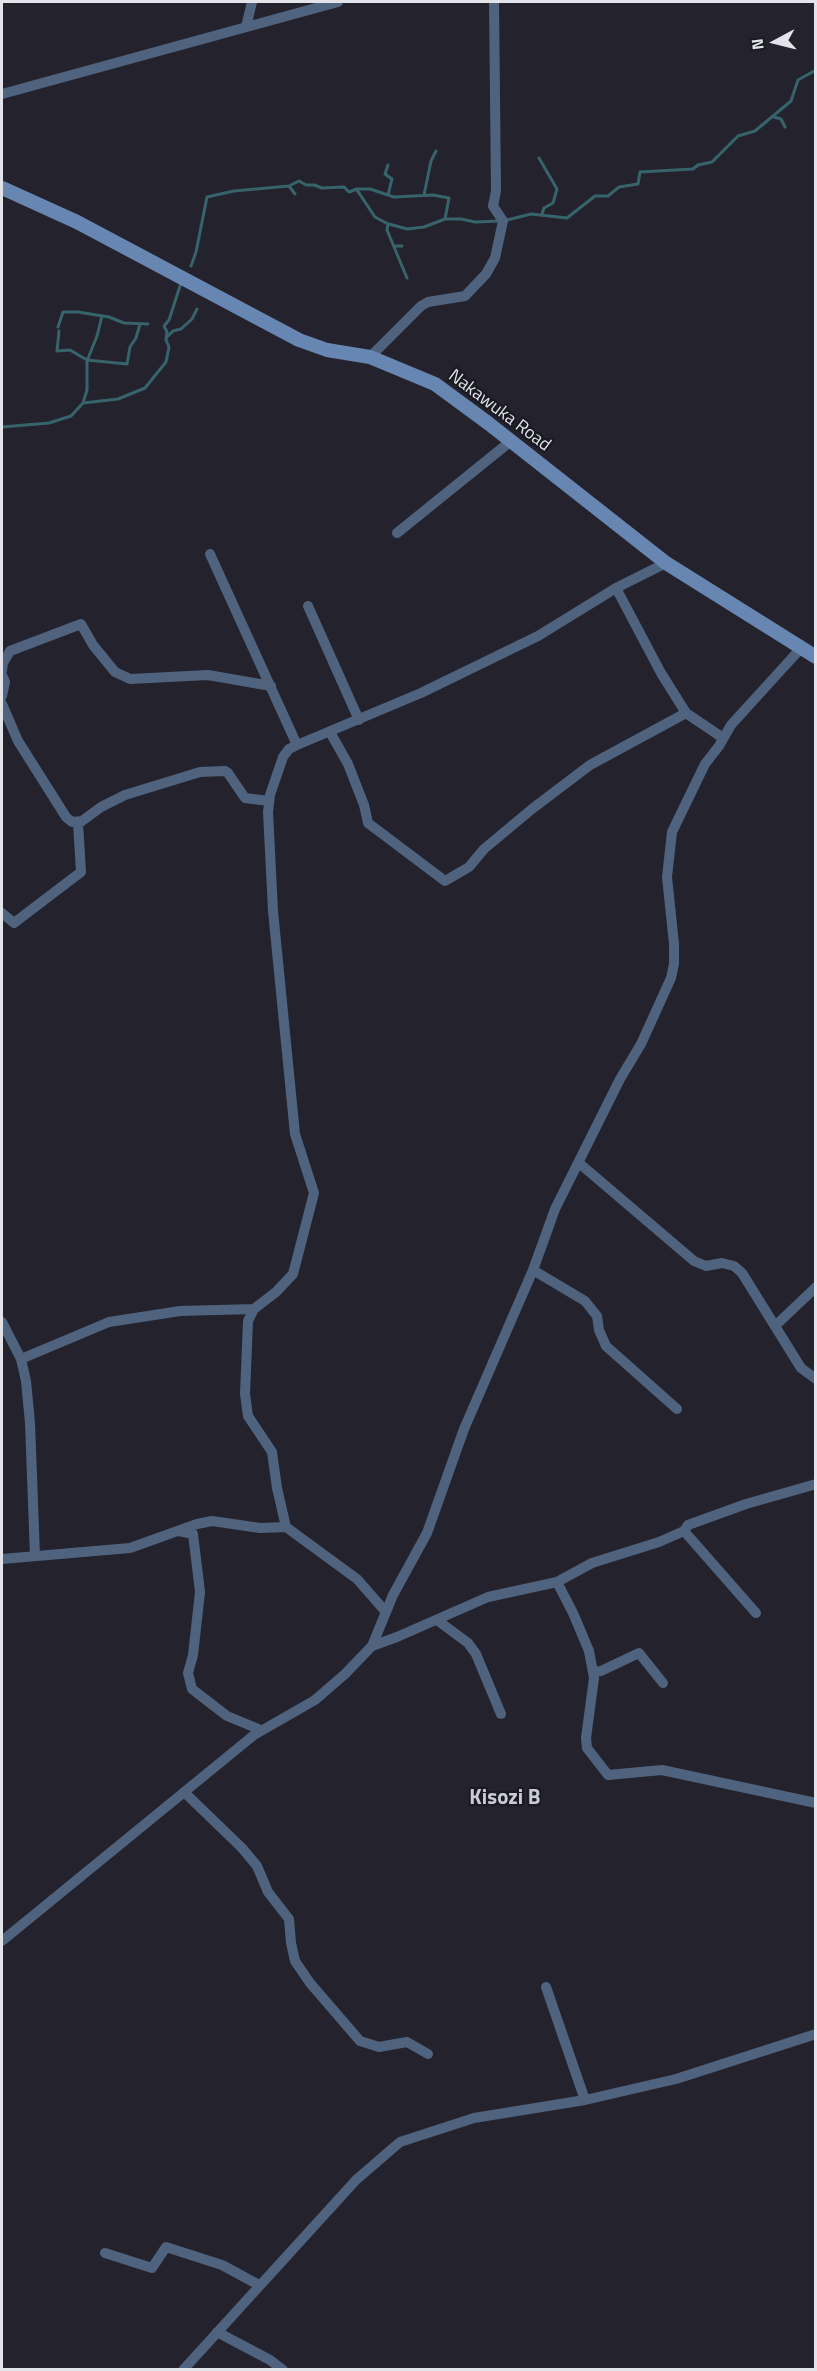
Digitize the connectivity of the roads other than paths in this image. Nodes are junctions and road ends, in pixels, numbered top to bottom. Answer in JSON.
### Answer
{"nodes":[{"id":1,"x":252,"y":2,"type":"edge"},
{"id":2,"x":338,"y":2,"type":"edge"},
{"id":3,"x":494,"y":2,"type":"edge"},
{"id":4,"x":246,"y":27,"type":"junction"},
{"id":5,"x":2,"y":94,"type":"edge"},
{"id":6,"x":2,"y":188,"type":"edge"},
{"id":7,"x":370,"y":357,"type":"junction"},
{"id":8,"x":511,"y":441,"type":"junction"},
{"id":9,"x":397,"y":533,"type":"dead end"},
{"id":10,"x":210,"y":554,"type":"dead end"},
{"id":11,"x":666,"y":564,"type":"junction"},
{"id":12,"x":616,"y":588,"type":"junction"},
{"id":13,"x":308,"y":606,"type":"dead end"},
{"id":14,"x":802,"y":647,"type":"junction"},
{"id":15,"x":816,"y":657,"type":"edge"},
{"id":16,"x":2,"y":670,"type":"edge"},
{"id":17,"x":2,"y":675,"type":"edge"},
{"id":18,"x":271,"y":686,"type":"junction"},
{"id":19,"x":2,"y":696,"type":"edge"},
{"id":20,"x":2,"y":704,"type":"edge"},
{"id":21,"x":686,"y":713,"type":"junction"},
{"id":22,"x":359,"y":720,"type":"junction"},
{"id":23,"x":330,"y":732,"type":"junction"},
{"id":24,"x":723,"y":738,"type":"junction"},
{"id":25,"x":297,"y":745,"type":"junction"},
{"id":26,"x":269,"y":801,"type":"junction"},
{"id":27,"x":78,"y":823,"type":"junction"},
{"id":28,"x":2,"y":913,"type":"edge"},
{"id":29,"x":579,"y":1163,"type":"junction"},
{"id":30,"x":532,"y":1270,"type":"junction"},
{"id":31,"x":816,"y":1287,"type":"edge"},
{"id":32,"x":254,"y":1309,"type":"junction"},
{"id":33,"x":2,"y":1322,"type":"edge"},
{"id":34,"x":775,"y":1326,"type":"junction"},
{"id":35,"x":21,"y":1359,"type":"junction"},
{"id":36,"x":815,"y":1378,"type":"edge"},
{"id":37,"x":677,"y":1409,"type":"dead end"},
{"id":38,"x":816,"y":1484,"type":"edge"},
{"id":39,"x":286,"y":1527,"type":"junction"},
{"id":40,"x":177,"y":1531,"type":"junction"},
{"id":41,"x":684,"y":1531,"type":"junction"},
{"id":42,"x":35,"y":1556,"type":"junction"},
{"id":43,"x":2,"y":1559,"type":"edge"},
{"id":44,"x":556,"y":1582,"type":"junction"},
{"id":45,"x":386,"y":1611,"type":"junction"},
{"id":46,"x":756,"y":1613,"type":"dead end"},
{"id":47,"x":437,"y":1620,"type":"junction"},
{"id":48,"x":381,"y":1624,"type":"junction"},
{"id":49,"x":397,"y":1637,"type":"junction"},
{"id":50,"x":372,"y":1646,"type":"junction"},
{"id":51,"x":592,"y":1672,"type":"junction"},
{"id":52,"x":663,"y":1683,"type":"dead end"},
{"id":53,"x":501,"y":1714,"type":"dead end"},
{"id":54,"x":261,"y":1730,"type":"junction"},
{"id":55,"x":184,"y":1792,"type":"junction"},
{"id":56,"x":816,"y":1803,"type":"edge"},
{"id":57,"x":2,"y":1941,"type":"edge"},
{"id":58,"x":546,"y":1987,"type":"dead end"},
{"id":59,"x":816,"y":2034,"type":"edge"},
{"id":60,"x":428,"y":2054,"type":"dead end"},
{"id":61,"x":585,"y":2100,"type":"junction"},
{"id":62,"x":105,"y":2253,"type":"dead end"},
{"id":63,"x":259,"y":2285,"type":"junction"},
{"id":64,"x":217,"y":2332,"type":"junction"},
{"id":65,"x":183,"y":2370,"type":"edge"},
{"id":66,"x":283,"y":2370,"type":"edge"}],
"edges":[{"from":1,"to":4,"type":"street"},
{"from":2,"to":4,"type":"street"},
{"from":3,"to":7,"type":"street"},
{"from":4,"to":5,"type":"street"},
{"from":6,"to":7,"type":"main road","name":"Nakawuka Road"},
{"from":7,"to":8,"type":"main road","name":"Nakawuka Road"},
{"from":8,"to":9,"type":"street"},
{"from":8,"to":11,"type":"main road","name":"Nakawuka Road"},
{"from":10,"to":18,"type":"street"},
{"from":11,"to":12,"type":"street"},
{"from":11,"to":14,"type":"main road","name":"Nakawuka Road"},
{"from":12,"to":21,"type":"street"},
{"from":12,"to":22,"type":"street"},
{"from":13,"to":22,"type":"street"},
{"from":14,"to":15,"type":"main road","name":"Nakawuka Road"},
{"from":14,"to":24,"type":"street"},
{"from":16,"to":18,"type":"street"},
{"from":17,"to":19,"type":"street"},
{"from":18,"to":25,"type":"street"},
{"from":20,"to":27,"type":"street"},
{"from":21,"to":23,"type":"street"},
{"from":21,"to":24,"type":"street"},
{"from":22,"to":23,"type":"street"},
{"from":23,"to":25,"type":"street"},
{"from":24,"to":29,"type":"street"},
{"from":25,"to":26,"type":"street"},
{"from":26,"to":27,"type":"street"},
{"from":26,"to":32,"type":"street"},
{"from":27,"to":28,"type":"street"},
{"from":29,"to":30,"type":"street"},
{"from":29,"to":34,"type":"street"},
{"from":30,"to":37,"type":"street"},
{"from":30,"to":45,"type":"street"},
{"from":31,"to":34,"type":"street"},
{"from":32,"to":35,"type":"street"},
{"from":32,"to":39,"type":"street"},
{"from":33,"to":35,"type":"street"},
{"from":34,"to":36,"type":"street"},
{"from":35,"to":42,"type":"street"},
{"from":38,"to":41,"type":"street"},
{"from":39,"to":40,"type":"street"},
{"from":39,"to":45,"type":"street"},
{"from":40,"to":42,"type":"street"},
{"from":40,"to":54,"type":"street"},
{"from":41,"to":44,"type":"street"},
{"from":41,"to":46,"type":"street"},
{"from":42,"to":43,"type":"street"},
{"from":44,"to":47,"type":"street"},
{"from":44,"to":51,"type":"street"},
{"from":45,"to":48,"type":"street"},
{"from":47,"to":49,"type":"street"},
{"from":47,"to":53,"type":"street"},
{"from":48,"to":49,"type":"street"},
{"from":48,"to":50,"type":"street"},
{"from":49,"to":50,"type":"street"},
{"from":50,"to":54,"type":"street"},
{"from":51,"to":52,"type":"street"},
{"from":51,"to":56,"type":"street"},
{"from":54,"to":55,"type":"street"},
{"from":55,"to":57,"type":"street"},
{"from":55,"to":60,"type":"street"},
{"from":58,"to":61,"type":"street"},
{"from":59,"to":61,"type":"street"},
{"from":61,"to":63,"type":"street"},
{"from":62,"to":63,"type":"street"},
{"from":63,"to":64,"type":"street"},
{"from":64,"to":65,"type":"street"},
{"from":64,"to":66,"type":"street"}]}
